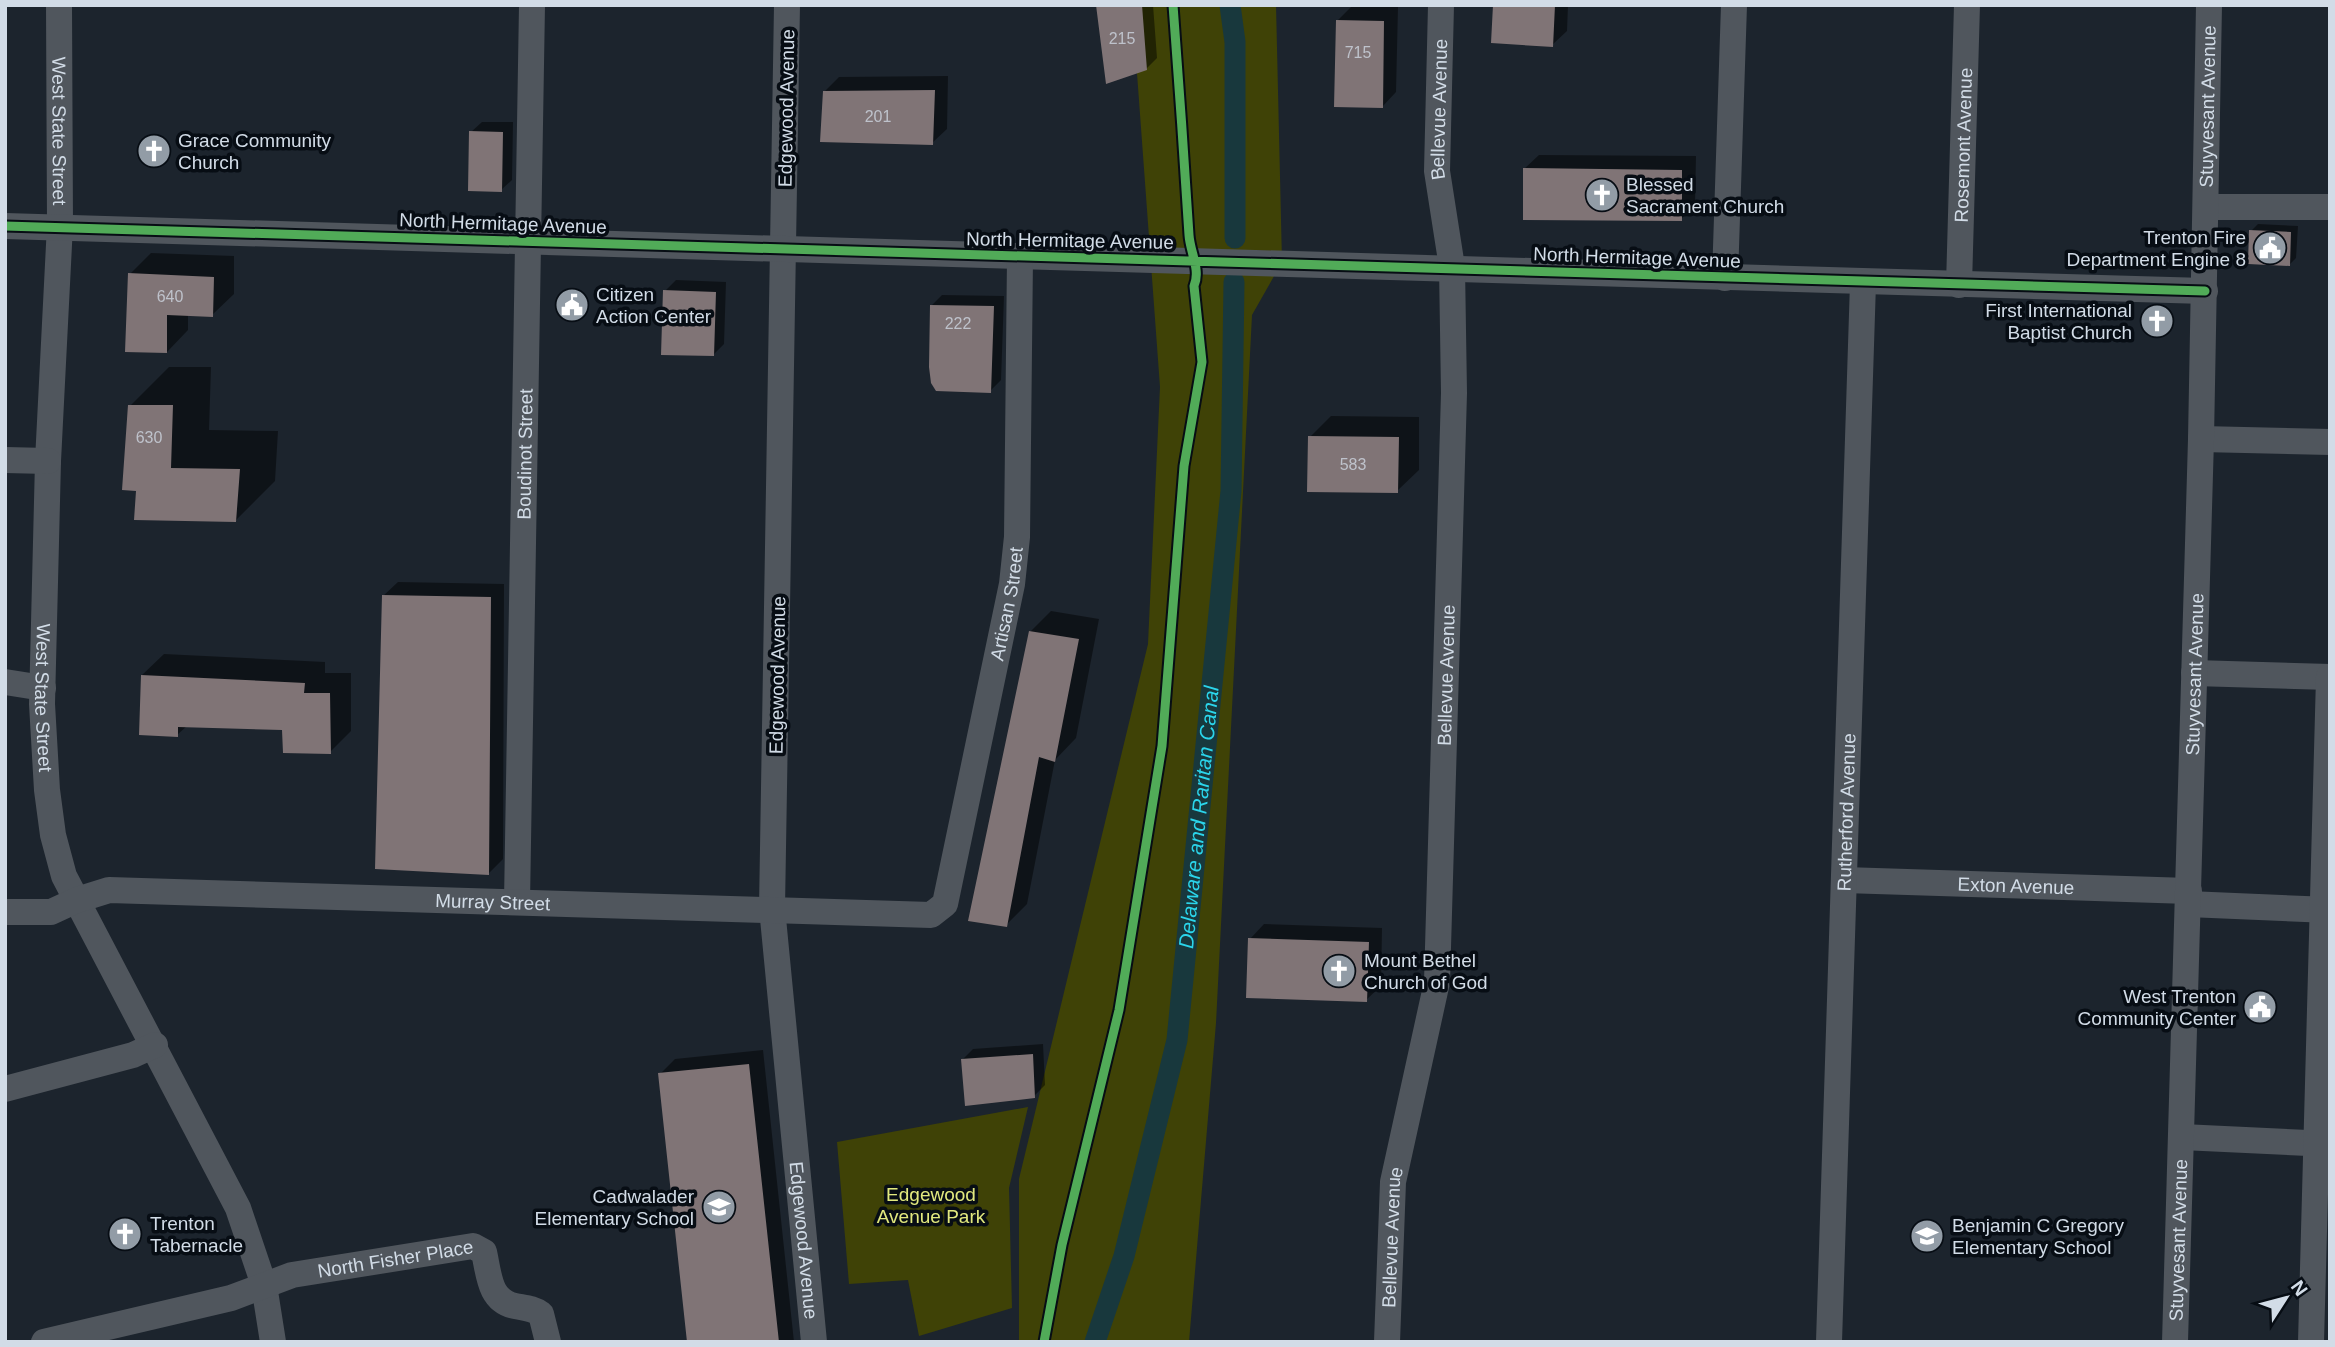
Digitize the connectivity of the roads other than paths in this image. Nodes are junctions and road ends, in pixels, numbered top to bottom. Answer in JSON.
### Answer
{"nodes":[{"id":1,"x":59,"y":5,"type":"edge"},
{"id":2,"x":532,"y":5,"type":"edge"},
{"id":3,"x":788,"y":5,"type":"edge"},
{"id":4,"x":1441,"y":5,"type":"edge"},
{"id":5,"x":1734,"y":5,"type":"edge"},
{"id":6,"x":1967,"y":5,"type":"edge"},
{"id":7,"x":2208,"y":5,"type":"edge"},
{"id":8,"x":2207,"y":207,"type":"junction"},
{"id":9,"x":2330,"y":207,"type":"edge"},
{"id":10,"x":60,"y":225,"type":"junction"},
{"id":11,"x":5,"y":226,"type":"edge"},
{"id":12,"x":529,"y":241,"type":"junction"},
{"id":13,"x":783,"y":249,"type":"junction"},
{"id":14,"x":1020,"y":257,"type":"junction"},
{"id":15,"x":1452,"y":267,"type":"junction"},
{"id":16,"x":1725,"y":278,"type":"junction"},
{"id":17,"x":1863,"y":283,"type":"junction"},
{"id":18,"x":1959,"y":285,"type":"junction"},
{"id":19,"x":2205,"y":291,"type":"junction"},
{"id":20,"x":2201,"y":439,"type":"junction"},
{"id":21,"x":2330,"y":442,"type":"edge"},
{"id":22,"x":5,"y":460,"type":"edge"},
{"id":23,"x":48,"y":461,"type":"junction"},
{"id":24,"x":2194,"y":673,"type":"junction"},
{"id":25,"x":2329,"y":677,"type":"edge"},
{"id":26,"x":5,"y":682,"type":"edge"},
{"id":27,"x":43,"y":688,"type":"junction"},
{"id":28,"x":1844,"y":880,"type":"junction"},
{"id":29,"x":2188,"y":898,"type":"junction"},
{"id":30,"x":77,"y":900,"type":"junction"},
{"id":31,"x":517,"y":902,"type":"junction"},
{"id":32,"x":772,"y":908,"type":"junction"},
{"id":33,"x":2326,"y":910,"type":"edge"},
{"id":34,"x":5,"y":912,"type":"edge"},
{"id":35,"x":910,"y":914,"type":"joint"},
{"id":36,"x":155,"y":1045,"type":"junction"},
{"id":37,"x":5,"y":1089,"type":"edge"},
{"id":38,"x":2182,"y":1137,"type":"junction"},
{"id":39,"x":2322,"y":1144,"type":"edge"},
{"id":40,"x":264,"y":1284,"type":"junction"},
{"id":41,"x":44,"y":1342,"type":"edge"},
{"id":42,"x":273,"y":1342,"type":"edge"},
{"id":43,"x":548,"y":1342,"type":"edge"},
{"id":44,"x":814,"y":1342,"type":"edge"},
{"id":45,"x":1387,"y":1342,"type":"edge"},
{"id":46,"x":1829,"y":1342,"type":"edge"},
{"id":47,"x":2175,"y":1342,"type":"edge"},
{"id":48,"x":2311,"y":1342,"type":"edge"}],
"edges":[{"from":1,"to":10,"type":"street","name":"West State Street"},
{"from":2,"to":12,"type":"street","name":"Boudinot Street"},
{"from":3,"to":13,"type":"street","name":"Edgewood Avenue"},
{"from":4,"to":15,"type":"street","name":"Bellevue Avenue"},
{"from":5,"to":16,"type":"street"},
{"from":6,"to":18,"type":"street","name":"Rosemont Avenue"},
{"from":7,"to":8,"type":"street","name":"Stuyvesant Avenue"},
{"from":8,"to":9,"type":"street"},
{"from":8,"to":19,"type":"street","name":"Stuyvesant Avenue"},
{"from":10,"to":11,"type":"street","name":"North Hermitage Avenue"},
{"from":10,"to":12,"type":"street","name":"North Hermitage Avenue"},
{"from":10,"to":23,"type":"street","name":"West State Street"},
{"from":12,"to":13,"type":"street","name":"North Hermitage Avenue"},
{"from":12,"to":31,"type":"street","name":"Boudinot Street"},
{"from":13,"to":14,"type":"street","name":"North Hermitage Avenue"},
{"from":13,"to":32,"type":"street","name":"Edgewood Avenue"},
{"from":14,"to":15,"type":"street","name":"North Hermitage Avenue"},
{"from":14,"to":35,"type":"street","name":"Artisan Street"},
{"from":15,"to":16,"type":"street","name":"North Hermitage Avenue"},
{"from":15,"to":45,"type":"street","name":"Bellevue Avenue"},
{"from":16,"to":17,"type":"street","name":"North Hermitage Avenue"},
{"from":17,"to":18,"type":"street","name":"North Hermitage Avenue"},
{"from":17,"to":28,"type":"street","name":"Rutherford Avenue"},
{"from":18,"to":19,"type":"street","name":"North Hermitage Avenue"},
{"from":19,"to":20,"type":"street","name":"Stuyvesant Avenue"},
{"from":20,"to":21,"type":"street"},
{"from":20,"to":24,"type":"street","name":"Stuyvesant Avenue"},
{"from":22,"to":23,"type":"street"},
{"from":23,"to":27,"type":"street","name":"West State Street"},
{"from":24,"to":25,"type":"street"},
{"from":24,"to":29,"type":"street","name":"Stuyvesant Avenue"},
{"from":25,"to":33,"type":"street"},
{"from":26,"to":27,"type":"street"},
{"from":27,"to":30,"type":"street","name":"West State Street"},
{"from":28,"to":29,"type":"street","name":"Exton Avenue"},
{"from":28,"to":46,"type":"street","name":"Rutherford Avenue"},
{"from":29,"to":33,"type":"street","name":"Exton Avenue"},
{"from":29,"to":38,"type":"street","name":"Stuyvesant Avenue"},
{"from":30,"to":31,"type":"street","name":"Murray Street"},
{"from":30,"to":34,"type":"street","name":"Murray Street"},
{"from":30,"to":36,"type":"street","name":"West State Street"},
{"from":31,"to":32,"type":"street","name":"Murray Street"},
{"from":32,"to":35,"type":"street","name":"Murray Street"},
{"from":32,"to":44,"type":"street","name":"Edgewood Avenue"},
{"from":33,"to":39,"type":"street"},
{"from":36,"to":37,"type":"street"},
{"from":36,"to":40,"type":"street","name":"West State Street"},
{"from":38,"to":39,"type":"street"},
{"from":38,"to":47,"type":"street","name":"Stuyvesant Avenue"},
{"from":39,"to":48,"type":"street"},
{"from":40,"to":41,"type":"street","name":"North Fisher Place"},
{"from":40,"to":42,"type":"street","name":"West State Street"},
{"from":40,"to":43,"type":"street","name":"North Fisher Place"}]}
